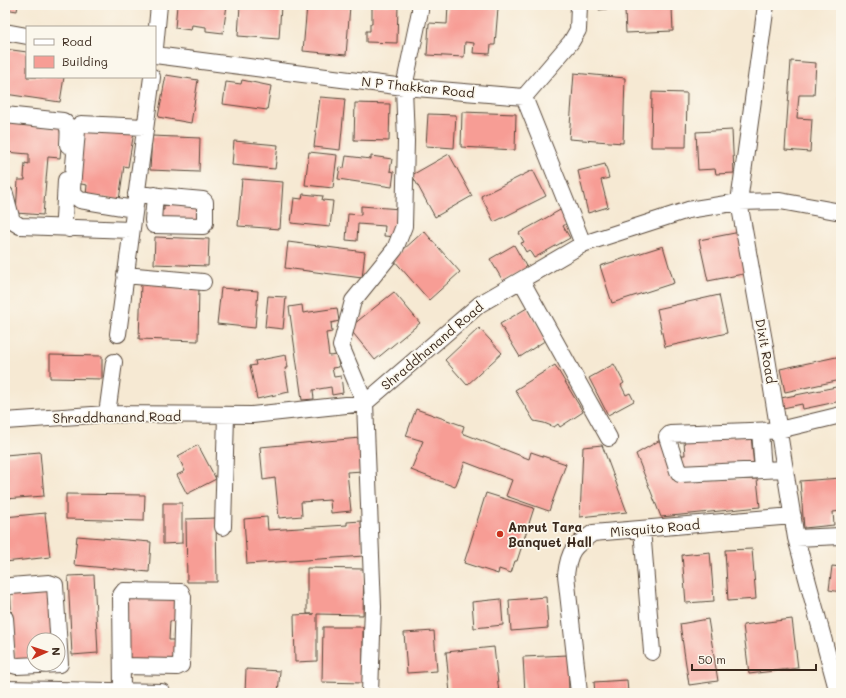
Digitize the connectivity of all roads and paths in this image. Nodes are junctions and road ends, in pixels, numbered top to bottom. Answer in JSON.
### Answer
{"nodes":[{"id":1,"x":159,"y":5,"type":"edge"},
{"id":2,"x":420,"y":5,"type":"edge"},
{"id":3,"x":579,"y":5,"type":"edge"},
{"id":4,"x":766,"y":5,"type":"edge"},
{"id":5,"x":5,"y":32,"type":"edge"},
{"id":6,"x":26,"y":36,"type":"edge"},
{"id":7,"x":156,"y":37,"type":"edge"},
{"id":8,"x":156,"y":55,"type":"edge"},
{"id":9,"x":152,"y":78,"type":"edge"},
{"id":10,"x":404,"y":86,"type":"junction"},
{"id":11,"x":524,"y":97,"type":"junction"},
{"id":12,"x":5,"y":115,"type":"edge"},
{"id":13,"x":140,"y":127,"type":"junction"},
{"id":14,"x":5,"y":194,"type":"edge"},
{"id":15,"x":156,"y":195,"type":"dead end"},
{"id":16,"x":738,"y":202,"type":"junction"},
{"id":17,"x":131,"y":204,"type":"junction"},
{"id":18,"x":841,"y":212,"type":"edge"},
{"id":19,"x":69,"y":229,"type":"junction"},
{"id":20,"x":131,"y":230,"type":"junction"},
{"id":21,"x":583,"y":244,"type":"junction"},
{"id":22,"x":125,"y":275,"type":"junction"},
{"id":23,"x":521,"y":280,"type":"junction"},
{"id":24,"x":203,"y":282,"type":"dead end"},
{"id":25,"x":118,"y":334,"type":"dead end"},
{"id":26,"x":114,"y":362,"type":"dead end"},
{"id":27,"x":365,"y":403,"type":"junction"},
{"id":28,"x":107,"y":414,"type":"junction"},
{"id":29,"x":226,"y":415,"type":"junction"},
{"id":30,"x":841,"y":415,"type":"edge"},
{"id":31,"x":5,"y":421,"type":"edge"},
{"id":32,"x":779,"y":430,"type":"junction"},
{"id":33,"x":760,"y":431,"type":"junction"},
{"id":34,"x":609,"y":438,"type":"dead end"},
{"id":35,"x":785,"y":469,"type":"junction"},
{"id":36,"x":763,"y":470,"type":"junction"},
{"id":37,"x":793,"y":516,"type":"junction"},
{"id":38,"x":223,"y":527,"type":"dead end"},
{"id":39,"x":642,"y":529,"type":"junction"},
{"id":40,"x":841,"y":536,"type":"edge"},
{"id":41,"x":796,"y":538,"type":"junction"},
{"id":42,"x":5,"y":588,"type":"edge"},
{"id":43,"x":5,"y":618,"type":"edge"},
{"id":44,"x":58,"y":632,"type":"edge"},
{"id":45,"x":652,"y":652,"type":"dead end"},
{"id":46,"x":26,"y":666,"type":"edge"},
{"id":47,"x":122,"y":666,"type":"junction"},
{"id":48,"x":60,"y":672,"type":"edge"},
{"id":49,"x":5,"y":689,"type":"edge"},
{"id":50,"x":61,"y":690,"type":"junction"},
{"id":51,"x":122,"y":691,"type":"junction"},
{"id":52,"x":78,"y":692,"type":"edge"},
{"id":53,"x":162,"y":692,"type":"edge"},
{"id":54,"x":370,"y":693,"type":"edge"},
{"id":55,"x":579,"y":693,"type":"edge"},
{"id":56,"x":838,"y":693,"type":"edge"}],
"edges":[{"from":1,"to":7,"type":"street"},
{"from":2,"to":10,"type":"street"},
{"from":3,"to":11,"type":"street"},
{"from":4,"to":16,"type":"street","name":"Dixit Road"},
{"from":5,"to":6,"type":"street"},
{"from":8,"to":10,"type":"street","name":"N P Thakkar Road"},
{"from":9,"to":13,"type":"street"},
{"from":10,"to":11,"type":"street","name":"N P Thakkar Road"},
{"from":10,"to":27,"type":"street"},
{"from":11,"to":21,"type":"street"},
{"from":12,"to":19,"type":"street"},
{"from":13,"to":17,"type":"street"},
{"from":13,"to":17,"type":"street"},
{"from":14,"to":19,"type":"street"},
{"from":15,"to":17,"type":"street"},
{"from":16,"to":18,"type":"street","name":"Shraddhanand Road"},
{"from":16,"to":21,"type":"street","name":"Shraddhanand Road"},
{"from":16,"to":32,"type":"street","name":"Dixit Road"},
{"from":17,"to":20,"type":"street"},
{"from":19,"to":20,"type":"street"},
{"from":20,"to":22,"type":"street"},
{"from":21,"to":23,"type":"street","name":"Shraddhanand Road"},
{"from":22,"to":24,"type":"street"},
{"from":22,"to":25,"type":"street"},
{"from":23,"to":27,"type":"street","name":"Shraddhanand Road"},
{"from":23,"to":34,"type":"street"},
{"from":26,"to":28,"type":"street"},
{"from":27,"to":29,"type":"street","name":"Shraddhanand Road"},
{"from":27,"to":54,"type":"street"},
{"from":28,"to":29,"type":"street","name":"Shraddhanand Road"},
{"from":28,"to":31,"type":"street","name":"Shraddhanand Road"},
{"from":29,"to":38,"type":"street"},
{"from":30,"to":32,"type":"street"},
{"from":32,"to":33,"type":"street"},
{"from":32,"to":35,"type":"street","name":"Dixit Road"},
{"from":33,"to":36,"type":"street"},
{"from":33,"to":36,"type":"street"},
{"from":35,"to":36,"type":"street"},
{"from":35,"to":37,"type":"street","name":"Dixit Road"},
{"from":37,"to":39,"type":"street","name":"Misquito Road"},
{"from":37,"to":41,"type":"street","name":"Dixit Road"},
{"from":39,"to":45,"type":"street"},
{"from":39,"to":55,"type":"street","name":"Misquito Road"},
{"from":40,"to":41,"type":"street"},
{"from":41,"to":56,"type":"street","name":"Dixit Road"},
{"from":42,"to":44,"type":"street"},
{"from":43,"to":46,"type":"street"},
{"from":47,"to":47,"type":"street"},
{"from":47,"to":51,"type":"street"},
{"from":48,"to":50,"type":"street"},
{"from":49,"to":50,"type":"street"},
{"from":50,"to":52,"type":"street"},
{"from":51,"to":52,"type":"street"},
{"from":51,"to":53,"type":"street"}]}
